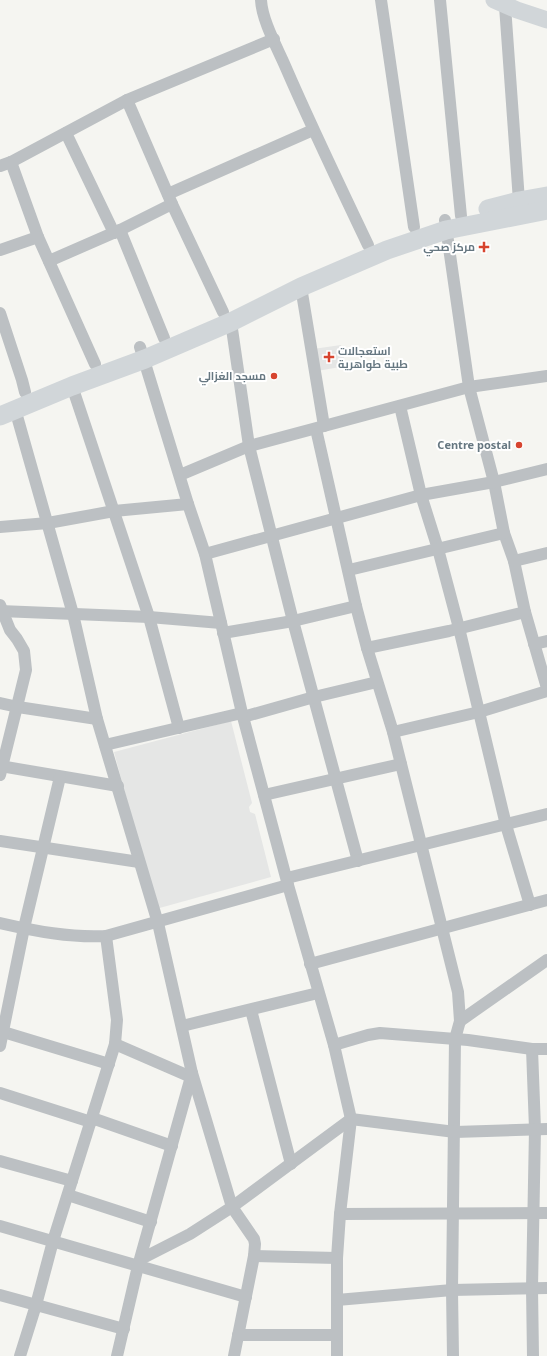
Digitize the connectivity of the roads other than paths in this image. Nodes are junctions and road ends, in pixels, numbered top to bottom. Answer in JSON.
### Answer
{"nodes":[{"id":1,"x":261,"y":0,"type":"edge"},
{"id":2,"x":381,"y":0,"type":"edge"},
{"id":3,"x":440,"y":0,"type":"edge"},
{"id":4,"x":509,"y":4,"type":"edge"},
{"id":5,"x":547,"y":20,"type":"edge"},
{"id":6,"x":274,"y":39,"type":"junction"},
{"id":7,"x":127,"y":100,"type":"junction"},
{"id":8,"x":313,"y":130,"type":"junction"},
{"id":9,"x":66,"y":133,"type":"junction"},
{"id":10,"x":5,"y":164,"type":"edge"},
{"id":11,"x":547,"y":196,"type":"edge"},
{"id":12,"x":170,"y":199,"type":"junction"},
{"id":13,"x":518,"y":201,"type":"junction"},
{"id":14,"x":547,"y":210,"type":"edge"},
{"id":15,"x":451,"y":222,"type":"junction"},
{"id":16,"x":414,"y":227,"type":"junction"},
{"id":17,"x":117,"y":231,"type":"junction"},
{"id":18,"x":38,"y":237,"type":"junction"},
{"id":19,"x":368,"y":245,"type":"junction"},
{"id":20,"x":0,"y":250,"type":"edge"},
{"id":21,"x":49,"y":261,"type":"junction"},
{"id":22,"x":301,"y":287,"type":"junction"},
{"id":23,"x":0,"y":313,"type":"edge"},
{"id":24,"x":227,"y":317,"type":"junction"},
{"id":25,"x":164,"y":338,"type":"junction"},
{"id":26,"x":142,"y":353,"type":"junction"},
{"id":27,"x":95,"y":364,"type":"junction"},
{"id":28,"x":547,"y":376,"type":"edge"},
{"id":29,"x":72,"y":386,"type":"junction"},
{"id":30,"x":469,"y":387,"type":"junction"},
{"id":31,"x":25,"y":392,"type":"junction"},
{"id":32,"x":400,"y":406,"type":"junction"},
{"id":33,"x":5,"y":409,"type":"edge"},
{"id":34,"x":320,"y":427,"type":"junction"},
{"id":35,"x":250,"y":446,"type":"junction"},
{"id":36,"x":547,"y":469,"type":"edge"},
{"id":37,"x":180,"y":475,"type":"junction"},
{"id":38,"x":494,"y":482,"type":"junction"},
{"id":39,"x":421,"y":495,"type":"junction"},
{"id":40,"x":188,"y":504,"type":"junction"},
{"id":41,"x":114,"y":511,"type":"junction"},
{"id":42,"x":335,"y":518,"type":"junction"},
{"id":43,"x":48,"y":523,"type":"junction"},
{"id":44,"x":0,"y":527,"type":"edge"},
{"id":45,"x":504,"y":533,"type":"junction"},
{"id":46,"x":273,"y":535,"type":"junction"},
{"id":47,"x":438,"y":549,"type":"junction"},
{"id":48,"x":547,"y":553,"type":"edge"},
{"id":49,"x":205,"y":554,"type":"junction"},
{"id":50,"x":514,"y":561,"type":"junction"},
{"id":51,"x":349,"y":570,"type":"junction"},
{"id":52,"x":356,"y":606,"type":"junction"},
{"id":53,"x":1,"y":609,"type":"edge"},
{"id":54,"x":525,"y":612,"type":"junction"},
{"id":55,"x":73,"y":614,"type":"junction"},
{"id":56,"x":149,"y":617,"type":"junction"},
{"id":57,"x":293,"y":621,"type":"junction"},
{"id":58,"x":222,"y":628,"type":"junction"},
{"id":59,"x":459,"y":628,"type":"junction"},
{"id":60,"x":547,"y":641,"type":"edge"},
{"id":61,"x":534,"y":644,"type":"junction"},
{"id":62,"x":367,"y":648,"type":"junction"},
{"id":63,"x":377,"y":682,"type":"junction"},
{"id":64,"x":547,"y":688,"type":"edge"},
{"id":65,"x":547,"y":691,"type":"edge"},
{"id":66,"x":314,"y":697,"type":"junction"},
{"id":67,"x":0,"y":703,"type":"edge"},
{"id":68,"x":18,"y":707,"type":"junction"},
{"id":69,"x":479,"y":712,"type":"junction"},
{"id":70,"x":243,"y":715,"type":"junction"},
{"id":71,"x":97,"y":720,"type":"junction"},
{"id":72,"x":179,"y":728,"type":"junction"},
{"id":73,"x":393,"y":732,"type":"junction"},
{"id":74,"x":105,"y":745,"type":"junction"},
{"id":75,"x":400,"y":764,"type":"junction"},
{"id":76,"x":1,"y":769,"type":"edge"},
{"id":77,"x":60,"y":777,"type":"junction"},
{"id":78,"x":335,"y":779,"type":"junction"},
{"id":79,"x":118,"y":786,"type":"junction"},
{"id":80,"x":264,"y":795,"type":"junction"},
{"id":81,"x":547,"y":814,"type":"edge"},
{"id":82,"x":506,"y":825,"type":"junction"},
{"id":83,"x":0,"y":841,"type":"edge"},
{"id":84,"x":421,"y":845,"type":"junction"},
{"id":85,"x":43,"y":848,"type":"junction"},
{"id":86,"x":358,"y":860,"type":"junction"},
{"id":87,"x":139,"y":862,"type":"junction"},
{"id":88,"x":287,"y":882,"type":"junction"},
{"id":89,"x":547,"y":900,"type":"edge"},
{"id":90,"x":530,"y":905,"type":"junction"},
{"id":91,"x":0,"y":923,"type":"edge"},
{"id":92,"x":158,"y":923,"type":"junction"},
{"id":93,"x":24,"y":928,"type":"junction"},
{"id":94,"x":441,"y":929,"type":"junction"},
{"id":95,"x":106,"y":936,"type":"junction"},
{"id":96,"x":547,"y":960,"type":"edge"},
{"id":97,"x":310,"y":964,"type":"junction"},
{"id":98,"x":318,"y":993,"type":"junction"},
{"id":99,"x":251,"y":1010,"type":"junction"},
{"id":100,"x":460,"y":1021,"type":"junction"},
{"id":101,"x":182,"y":1026,"type":"junction"},
{"id":102,"x":1,"y":1032,"type":"edge"},
{"id":103,"x":455,"y":1039,"type":"junction"},
{"id":104,"x":115,"y":1044,"type":"junction"},
{"id":105,"x":334,"y":1045,"type":"junction"},
{"id":106,"x":0,"y":1046,"type":"edge"},
{"id":107,"x":547,"y":1049,"type":"edge"},
{"id":108,"x":532,"y":1050,"type":"junction"},
{"id":109,"x":109,"y":1064,"type":"junction"},
{"id":110,"x":192,"y":1075,"type":"junction"},
{"id":111,"x":0,"y":1093,"type":"edge"},
{"id":112,"x":351,"y":1119,"type":"junction"},
{"id":113,"x":91,"y":1120,"type":"junction"},
{"id":114,"x":541,"y":1129,"type":"edge"},
{"id":115,"x":454,"y":1132,"type":"junction"},
{"id":116,"x":172,"y":1146,"type":"junction"},
{"id":117,"x":0,"y":1161,"type":"edge"},
{"id":118,"x":291,"y":1164,"type":"junction"},
{"id":119,"x":72,"y":1181,"type":"junction"},
{"id":120,"x":68,"y":1195,"type":"junction"},
{"id":121,"x":232,"y":1207,"type":"junction"},
{"id":122,"x":454,"y":1212,"type":"junction"},
{"id":123,"x":533,"y":1213,"type":"junction"},
{"id":124,"x":547,"y":1213,"type":"edge"},
{"id":125,"x":340,"y":1214,"type":"junction"},
{"id":126,"x":151,"y":1222,"type":"junction"},
{"id":127,"x":0,"y":1226,"type":"edge"},
{"id":128,"x":53,"y":1241,"type":"junction"},
{"id":129,"x":254,"y":1256,"type":"junction"},
{"id":130,"x":337,"y":1258,"type":"junction"},
{"id":131,"x":140,"y":1262,"type":"junction"},
{"id":132,"x":532,"y":1288,"type":"junction"},
{"id":133,"x":547,"y":1288,"type":"edge"},
{"id":134,"x":452,"y":1290,"type":"junction"},
{"id":135,"x":0,"y":1295,"type":"edge"},
{"id":136,"x":246,"y":1297,"type":"junction"},
{"id":137,"x":338,"y":1300,"type":"junction"},
{"id":138,"x":36,"y":1305,"type":"junction"},
{"id":139,"x":124,"y":1329,"type":"junction"},
{"id":140,"x":238,"y":1335,"type":"junction"},
{"id":141,"x":336,"y":1335,"type":"junction"},
{"id":142,"x":20,"y":1356,"type":"edge"},
{"id":143,"x":117,"y":1356,"type":"edge"},
{"id":144,"x":234,"y":1356,"type":"edge"},
{"id":145,"x":337,"y":1356,"type":"edge"},
{"id":146,"x":453,"y":1356,"type":"edge"},
{"id":147,"x":533,"y":1356,"type":"edge"}],
"edges":[{"from":1,"to":6,"type":"street"},
{"from":2,"to":16,"type":"street"},
{"from":3,"to":15,"type":"street"},
{"from":4,"to":5,"type":"street"},
{"from":4,"to":13,"type":"street"},
{"from":6,"to":7,"type":"street"},
{"from":6,"to":8,"type":"street"},
{"from":7,"to":9,"type":"street"},
{"from":7,"to":12,"type":"street"},
{"from":8,"to":12,"type":"street"},
{"from":8,"to":19,"type":"street"},
{"from":9,"to":10,"type":"street"},
{"from":9,"to":17,"type":"street"},
{"from":10,"to":18,"type":"street"},
{"from":11,"to":13,"type":"main road"},
{"from":12,"to":17,"type":"street"},
{"from":12,"to":24,"type":"street"},
{"from":13,"to":15,"type":"main road"},
{"from":14,"to":15,"type":"main road"},
{"from":15,"to":16,"type":"main road"},
{"from":15,"to":22,"type":"main road"},
{"from":15,"to":30,"type":"street"},
{"from":16,"to":19,"type":"main road"},
{"from":17,"to":21,"type":"street"},
{"from":17,"to":25,"type":"street"},
{"from":18,"to":20,"type":"street"},
{"from":18,"to":21,"type":"street"},
{"from":19,"to":24,"type":"main road"},
{"from":21,"to":27,"type":"street"},
{"from":22,"to":24,"type":"main road"},
{"from":22,"to":34,"type":"street"},
{"from":23,"to":31,"type":"street"},
{"from":24,"to":25,"type":"main road"},
{"from":24,"to":26,"type":"main road"},
{"from":24,"to":35,"type":"street"},
{"from":25,"to":26,"type":"main road"},
{"from":26,"to":27,"type":"main road"},
{"from":26,"to":29,"type":"main road"},
{"from":26,"to":37,"type":"street"},
{"from":27,"to":31,"type":"main road"},
{"from":28,"to":30,"type":"street"},
{"from":29,"to":33,"type":"main road"},
{"from":29,"to":41,"type":"street"},
{"from":30,"to":32,"type":"street"},
{"from":30,"to":38,"type":"street"},
{"from":31,"to":33,"type":"main road"},
{"from":32,"to":34,"type":"street"},
{"from":32,"to":39,"type":"street"},
{"from":33,"to":43,"type":"street"},
{"from":34,"to":35,"type":"street"},
{"from":34,"to":42,"type":"street"},
{"from":35,"to":37,"type":"street"},
{"from":35,"to":46,"type":"street"},
{"from":36,"to":38,"type":"street"},
{"from":37,"to":40,"type":"street"},
{"from":38,"to":39,"type":"street"},
{"from":38,"to":45,"type":"street"},
{"from":39,"to":42,"type":"street"},
{"from":39,"to":47,"type":"street"},
{"from":40,"to":41,"type":"street"},
{"from":40,"to":49,"type":"street"},
{"from":41,"to":43,"type":"street"},
{"from":41,"to":56,"type":"street"},
{"from":42,"to":46,"type":"street"},
{"from":42,"to":51,"type":"street"},
{"from":43,"to":44,"type":"street"},
{"from":43,"to":55,"type":"street"},
{"from":45,"to":47,"type":"street"},
{"from":45,"to":50,"type":"street"},
{"from":46,"to":49,"type":"street"},
{"from":46,"to":57,"type":"street"},
{"from":47,"to":51,"type":"street"},
{"from":47,"to":59,"type":"street"},
{"from":48,"to":50,"type":"street"},
{"from":49,"to":58,"type":"street"},
{"from":50,"to":54,"type":"street"},
{"from":51,"to":52,"type":"street"},
{"from":52,"to":57,"type":"street"},
{"from":52,"to":62,"type":"street"},
{"from":53,"to":55,"type":"street"},
{"from":53,"to":68,"type":"street"},
{"from":54,"to":59,"type":"street"},
{"from":54,"to":61,"type":"street"},
{"from":55,"to":56,"type":"street"},
{"from":55,"to":71,"type":"street"},
{"from":56,"to":58,"type":"street"},
{"from":56,"to":72,"type":"street"},
{"from":57,"to":58,"type":"street"},
{"from":57,"to":66,"type":"street"},
{"from":58,"to":70,"type":"street"},
{"from":59,"to":62,"type":"street"},
{"from":59,"to":69,"type":"street"},
{"from":60,"to":61,"type":"street"},
{"from":61,"to":64,"type":"street"},
{"from":62,"to":63,"type":"street"},
{"from":63,"to":66,"type":"street"},
{"from":63,"to":73,"type":"street"},
{"from":65,"to":69,"type":"street"},
{"from":66,"to":70,"type":"street"},
{"from":66,"to":78,"type":"street"},
{"from":67,"to":68,"type":"street"},
{"from":68,"to":71,"type":"street"},
{"from":68,"to":76,"type":"street"},
{"from":69,"to":73,"type":"street"},
{"from":69,"to":82,"type":"street"},
{"from":70,"to":72,"type":"street"},
{"from":70,"to":80,"type":"street"},
{"from":71,"to":74,"type":"street"},
{"from":72,"to":74,"type":"street"},
{"from":73,"to":75,"type":"street"},
{"from":74,"to":79,"type":"street"},
{"from":75,"to":78,"type":"street"},
{"from":75,"to":84,"type":"street"},
{"from":76,"to":77,"type":"street"},
{"from":77,"to":79,"type":"street"},
{"from":77,"to":85,"type":"street"},
{"from":78,"to":80,"type":"street"},
{"from":78,"to":86,"type":"street"},
{"from":79,"to":87,"type":"street"},
{"from":80,"to":88,"type":"street"},
{"from":81,"to":82,"type":"street"},
{"from":82,"to":84,"type":"street"},
{"from":82,"to":90,"type":"street"},
{"from":83,"to":85,"type":"street"},
{"from":84,"to":86,"type":"street"},
{"from":84,"to":94,"type":"street"},
{"from":85,"to":87,"type":"street"},
{"from":85,"to":93,"type":"street"},
{"from":86,"to":88,"type":"street"},
{"from":87,"to":92,"type":"street"},
{"from":88,"to":92,"type":"street"},
{"from":88,"to":97,"type":"street"},
{"from":89,"to":90,"type":"street"},
{"from":90,"to":94,"type":"street"},
{"from":91,"to":93,"type":"street"},
{"from":92,"to":95,"type":"street"},
{"from":92,"to":101,"type":"street"},
{"from":93,"to":95,"type":"street"},
{"from":93,"to":102,"type":"street"},
{"from":94,"to":97,"type":"street"},
{"from":94,"to":100,"type":"street"},
{"from":95,"to":104,"type":"street"},
{"from":96,"to":100,"type":"street"},
{"from":97,"to":98,"type":"street"},
{"from":98,"to":99,"type":"street"},
{"from":98,"to":105,"type":"street"},
{"from":99,"to":101,"type":"street"},
{"from":99,"to":118,"type":"street"},
{"from":100,"to":103,"type":"street"},
{"from":101,"to":110,"type":"street"},
{"from":102,"to":106,"type":"street"},
{"from":102,"to":109,"type":"street"},
{"from":103,"to":105,"type":"street"},
{"from":103,"to":108,"type":"street"},
{"from":103,"to":115,"type":"street"},
{"from":104,"to":109,"type":"street"},
{"from":104,"to":110,"type":"street"},
{"from":105,"to":112,"type":"street"},
{"from":107,"to":108,"type":"street"},
{"from":108,"to":114,"type":"street"},
{"from":109,"to":113,"type":"street"},
{"from":110,"to":116,"type":"street"},
{"from":110,"to":121,"type":"street"},
{"from":111,"to":113,"type":"street"},
{"from":112,"to":115,"type":"street"},
{"from":112,"to":118,"type":"street"},
{"from":112,"to":125,"type":"street"},
{"from":113,"to":116,"type":"street"},
{"from":113,"to":119,"type":"street"},
{"from":114,"to":115,"type":"street"},
{"from":114,"to":123,"type":"street"},
{"from":115,"to":122,"type":"street"},
{"from":116,"to":126,"type":"street"},
{"from":117,"to":119,"type":"street"},
{"from":118,"to":121,"type":"street"},
{"from":119,"to":120,"type":"street"},
{"from":120,"to":126,"type":"street"},
{"from":120,"to":128,"type":"street"},
{"from":121,"to":129,"type":"street"},
{"from":121,"to":131,"type":"street"},
{"from":122,"to":123,"type":"street"},
{"from":122,"to":125,"type":"street"},
{"from":122,"to":134,"type":"street"},
{"from":123,"to":124,"type":"street"},
{"from":123,"to":132,"type":"street"},
{"from":125,"to":130,"type":"street"},
{"from":126,"to":131,"type":"street"},
{"from":127,"to":128,"type":"street"},
{"from":128,"to":131,"type":"street"},
{"from":128,"to":138,"type":"street"},
{"from":129,"to":130,"type":"street"},
{"from":129,"to":136,"type":"street"},
{"from":130,"to":137,"type":"street"},
{"from":131,"to":136,"type":"street"},
{"from":131,"to":139,"type":"street"},
{"from":132,"to":133,"type":"street"},
{"from":132,"to":134,"type":"street"},
{"from":132,"to":147,"type":"street"},
{"from":134,"to":137,"type":"street"},
{"from":134,"to":146,"type":"street"},
{"from":135,"to":138,"type":"street"},
{"from":136,"to":140,"type":"street"},
{"from":137,"to":141,"type":"street"},
{"from":138,"to":139,"type":"street"},
{"from":138,"to":142,"type":"street"},
{"from":139,"to":143,"type":"street"},
{"from":140,"to":141,"type":"street"},
{"from":140,"to":144,"type":"street"},
{"from":141,"to":145,"type":"street"}]}
